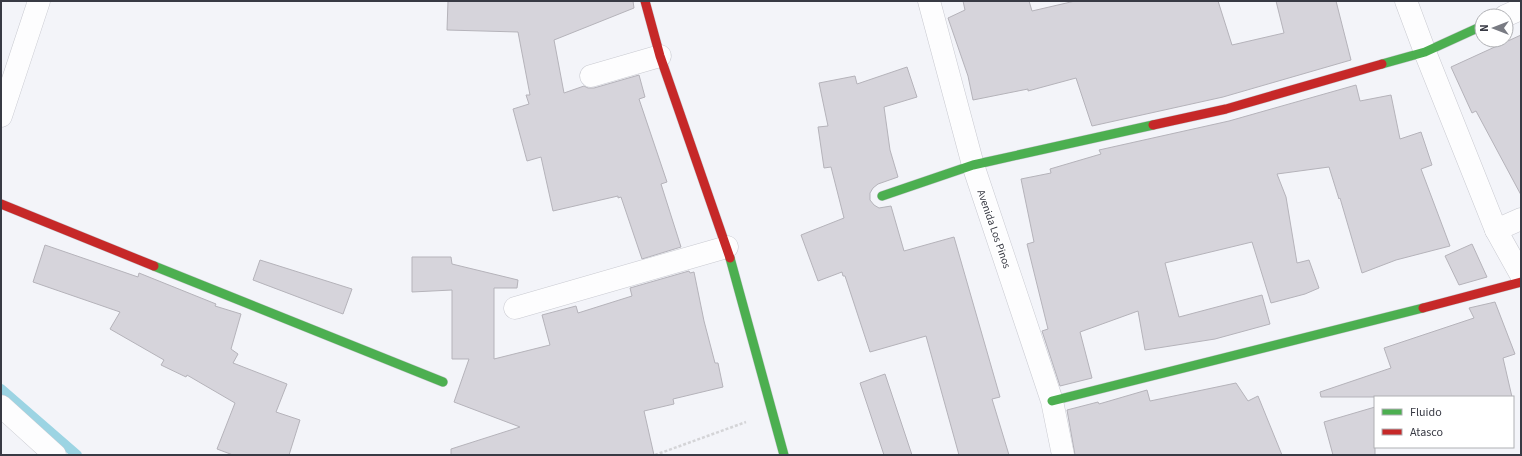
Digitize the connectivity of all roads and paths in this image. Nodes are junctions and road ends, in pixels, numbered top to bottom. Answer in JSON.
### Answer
{"nodes":[{"id":1,"x":39,"y":1,"type":"edge"},
{"id":2,"x":645,"y":1,"type":"edge"},
{"id":3,"x":929,"y":1,"type":"edge"},
{"id":4,"x":1406,"y":1,"type":"edge"},
{"id":5,"x":1474,"y":30,"type":"edge"},
{"id":6,"x":1425,"y":52,"type":"junction"},
{"id":7,"x":660,"y":56,"type":"junction"},
{"id":8,"x":591,"y":76,"type":"dead end"},
{"id":9,"x":1,"y":116,"type":"edge"},
{"id":10,"x":973,"y":165,"type":"junction"},
{"id":11,"x":882,"y":196,"type":"dead end"},
{"id":12,"x":1,"y":204,"type":"edge"},
{"id":13,"x":1521,"y":219,"type":"edge"},
{"id":14,"x":1496,"y":230,"type":"junction"},
{"id":15,"x":727,"y":247,"type":"junction"},
{"id":16,"x":1521,"y":275,"type":"edge"},
{"id":17,"x":1521,"y":282,"type":"edge"},
{"id":18,"x":515,"y":308,"type":"dead end"},
{"id":19,"x":443,"y":382,"type":"dead end"},
{"id":20,"x":1052,"y":401,"type":"junction"},
{"id":21,"x":1,"y":406,"type":"edge"},
{"id":22,"x":772,"y":412,"type":"junction"},
{"id":23,"x":55,"y":455,"type":"edge"},
{"id":24,"x":654,"y":455,"type":"edge"},
{"id":25,"x":784,"y":455,"type":"edge"},
{"id":26,"x":1063,"y":455,"type":"edge"}],
"edges":[{"from":1,"to":9,"type":"street"},
{"from":2,"to":7,"type":"street"},
{"from":3,"to":10,"type":"street","name":"Avenida Los Pinos"},
{"from":4,"to":6,"type":"street"},
{"from":5,"to":6,"type":"street"},
{"from":6,"to":10,"type":"street"},
{"from":6,"to":14,"type":"street"},
{"from":7,"to":8,"type":"street"},
{"from":7,"to":15,"type":"street"},
{"from":10,"to":11,"type":"street"},
{"from":10,"to":20,"type":"street","name":"Avenida Los Pinos"},
{"from":12,"to":19,"type":"street"},
{"from":13,"to":14,"type":"street"},
{"from":14,"to":16,"type":"street"},
{"from":15,"to":18,"type":"street"},
{"from":15,"to":22,"type":"street"},
{"from":17,"to":20,"type":"street"},
{"from":20,"to":26,"type":"street","name":"Avenida Los Pinos"},
{"from":21,"to":23,"type":"street"},
{"from":22,"to":24,"type":"path"},
{"from":22,"to":25,"type":"street"}]}
